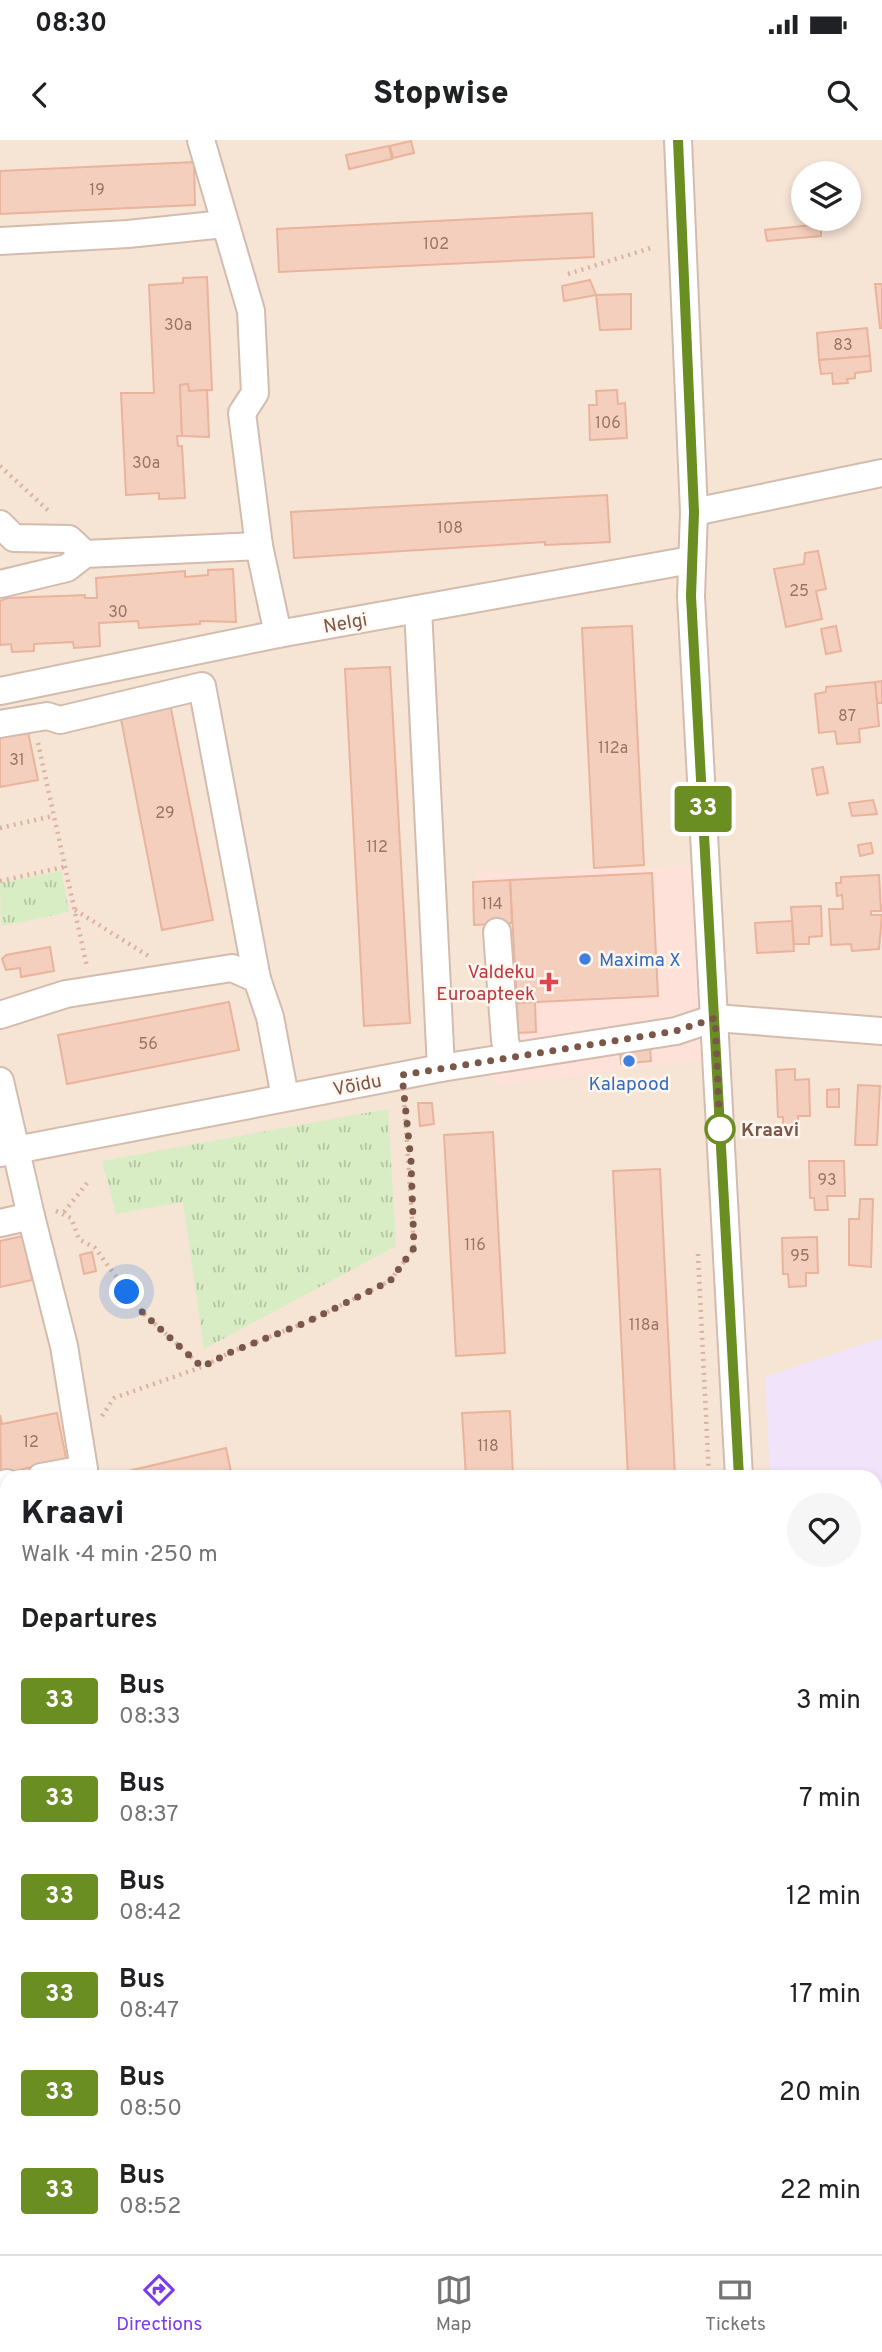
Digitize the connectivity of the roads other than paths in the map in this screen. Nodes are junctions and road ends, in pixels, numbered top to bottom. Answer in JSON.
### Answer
{"nodes":[{"id":1,"x":201,"y":140,"type":"edge"},
{"id":2,"x":678,"y":140,"type":"edge"},
{"id":3,"x":224,"y":224,"type":"junction"},
{"id":4,"x":0,"y":241,"type":"edge"},
{"id":5,"x":882,"y":473,"type":"edge"},
{"id":6,"x":694,"y":512,"type":"junction"},
{"id":7,"x":0,"y":524,"type":"edge"},
{"id":8,"x":260,"y":546,"type":"junction"},
{"id":9,"x":77,"y":547,"type":"junction"},
{"id":10,"x":691,"y":560,"type":"junction"},
{"id":11,"x":0,"y":584,"type":"edge"},
{"id":12,"x":418,"y":609,"type":"junction"},
{"id":13,"x":278,"y":634,"type":"junction"},
{"id":14,"x":0,"y":691,"type":"edge"},
{"id":15,"x":0,"y":724,"type":"edge"},
{"id":16,"x":497,"y":932,"type":"dead end"},
{"id":17,"x":257,"y":979,"type":"junction"},
{"id":18,"x":0,"y":1015,"type":"edge"},
{"id":19,"x":715,"y":1018,"type":"junction"},
{"id":20,"x":882,"y":1031,"type":"edge"},
{"id":21,"x":509,"y":1057,"type":"junction"},
{"id":22,"x":441,"y":1068,"type":"junction"},
{"id":23,"x":0,"y":1082,"type":"edge"},
{"id":24,"x":285,"y":1097,"type":"junction"},
{"id":25,"x":7,"y":1151,"type":"edge"},
{"id":26,"x":31,"y":1216,"type":"junction"},
{"id":27,"x":0,"y":1223,"type":"edge"},
{"id":28,"x":79,"y":1470,"type":"edge"},
{"id":29,"x":739,"y":1470,"type":"edge"}],
"edges":[{"from":1,"to":3,"type":"street"},
{"from":2,"to":6,"type":"street"},
{"from":3,"to":4,"type":"street"},
{"from":3,"to":8,"type":"street"},
{"from":5,"to":6,"type":"street"},
{"from":6,"to":10,"type":"street"},
{"from":7,"to":9,"type":"street"},
{"from":8,"to":9,"type":"street"},
{"from":8,"to":13,"type":"street"},
{"from":9,"to":11,"type":"street"},
{"from":10,"to":12,"type":"street","name":"Nelgi"},
{"from":10,"to":19,"type":"street"},
{"from":12,"to":13,"type":"street","name":"Nelgi"},
{"from":12,"to":22,"type":"street"},
{"from":13,"to":14,"type":"street","name":"Nelgi"},
{"from":15,"to":17,"type":"street"},
{"from":16,"to":21,"type":"street"},
{"from":17,"to":18,"type":"street"},
{"from":17,"to":24,"type":"street"},
{"from":19,"to":20,"type":"street","name":"Võidu"},
{"from":19,"to":21,"type":"street","name":"Võidu"},
{"from":19,"to":29,"type":"street"},
{"from":21,"to":22,"type":"street","name":"Võidu"},
{"from":22,"to":24,"type":"street","name":"Võidu"},
{"from":23,"to":25,"type":"street"},
{"from":24,"to":25,"type":"street","name":"Võidu"},
{"from":25,"to":26,"type":"street"},
{"from":26,"to":27,"type":"street"},
{"from":26,"to":28,"type":"street"}]}
